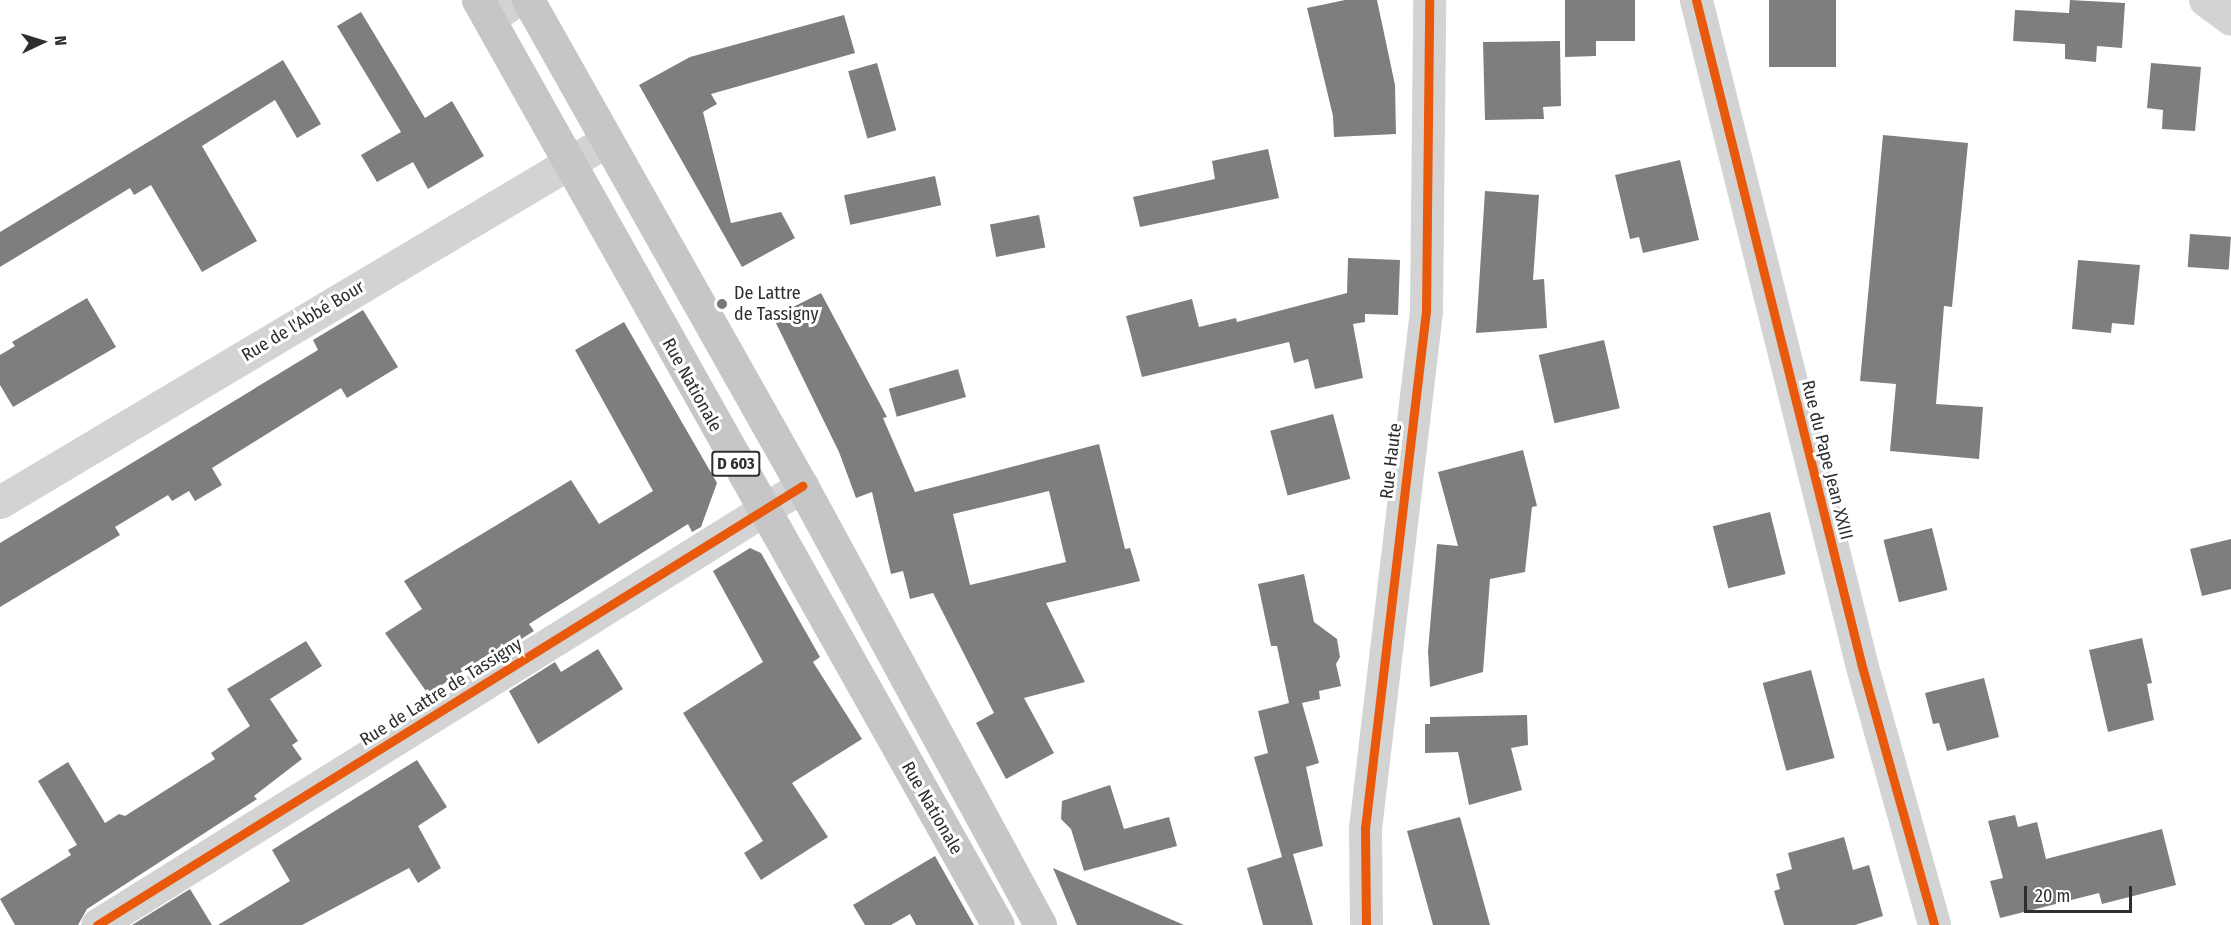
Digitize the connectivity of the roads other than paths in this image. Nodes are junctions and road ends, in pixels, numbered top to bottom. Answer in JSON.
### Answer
{"nodes":[{"id":1,"x":516,"y":0,"type":"edge"},
{"id":2,"x":528,"y":0,"type":"edge"},
{"id":3,"x":1429,"y":0,"type":"edge"},
{"id":4,"x":1696,"y":0,"type":"edge"},
{"id":5,"x":2205,"y":0,"type":"edge"},
{"id":6,"x":484,"y":10,"type":"edge"},
{"id":7,"x":2231,"y":19,"type":"edge"},
{"id":8,"x":606,"y":141,"type":"junction"},
{"id":9,"x":567,"y":162,"type":"junction"},
{"id":10,"x":802,"y":486,"type":"junction"},
{"id":11,"x":0,"y":502,"type":"edge"},
{"id":12,"x":762,"y":511,"type":"junction"},
{"id":13,"x":981,"y":822,"type":"junction"},
{"id":14,"x":951,"y":839,"type":"junction"},
{"id":15,"x":98,"y":925,"type":"edge"},
{"id":16,"x":998,"y":925,"type":"edge"},
{"id":17,"x":1040,"y":925,"type":"edge"},
{"id":18,"x":1366,"y":925,"type":"edge"},
{"id":19,"x":1934,"y":925,"type":"edge"}],
"edges":[{"from":1,"to":6,"type":"street"},
{"from":2,"to":8,"type":"main road","name":"Rue Nationale","number":"D 603"},
{"from":3,"to":18,"type":"street","name":"Rue Haute"},
{"from":4,"to":19,"type":"street","name":"Rue du Pape Jean XXIII"},
{"from":5,"to":7,"type":"street"},
{"from":6,"to":9,"type":"main road","name":"Rue Nationale","number":"D 603"},
{"from":8,"to":9,"type":"street","name":"Rue de l'Abbé Bour"},
{"from":8,"to":10,"type":"main road","name":"Rue Nationale","number":"D 603"},
{"from":9,"to":11,"type":"street","name":"Rue de l'Abbé Bour"},
{"from":9,"to":12,"type":"main road","name":"Rue Nationale","number":"D 603"},
{"from":10,"to":12,"type":"street","name":"Rue de Lattre de Tassigny"},
{"from":10,"to":13,"type":"main road","name":"Rue Nationale","number":"D 603"},
{"from":12,"to":14,"type":"main road","name":"Rue Nationale","number":"D 603"},
{"from":12,"to":15,"type":"street","name":"Rue de Lattre de Tassigny"},
{"from":13,"to":14,"type":"main road"},
{"from":13,"to":17,"type":"main road","name":"Rue Nationale","number":"D 603"},
{"from":14,"to":16,"type":"main road","name":"Rue Nationale","number":"D 603"}]}
